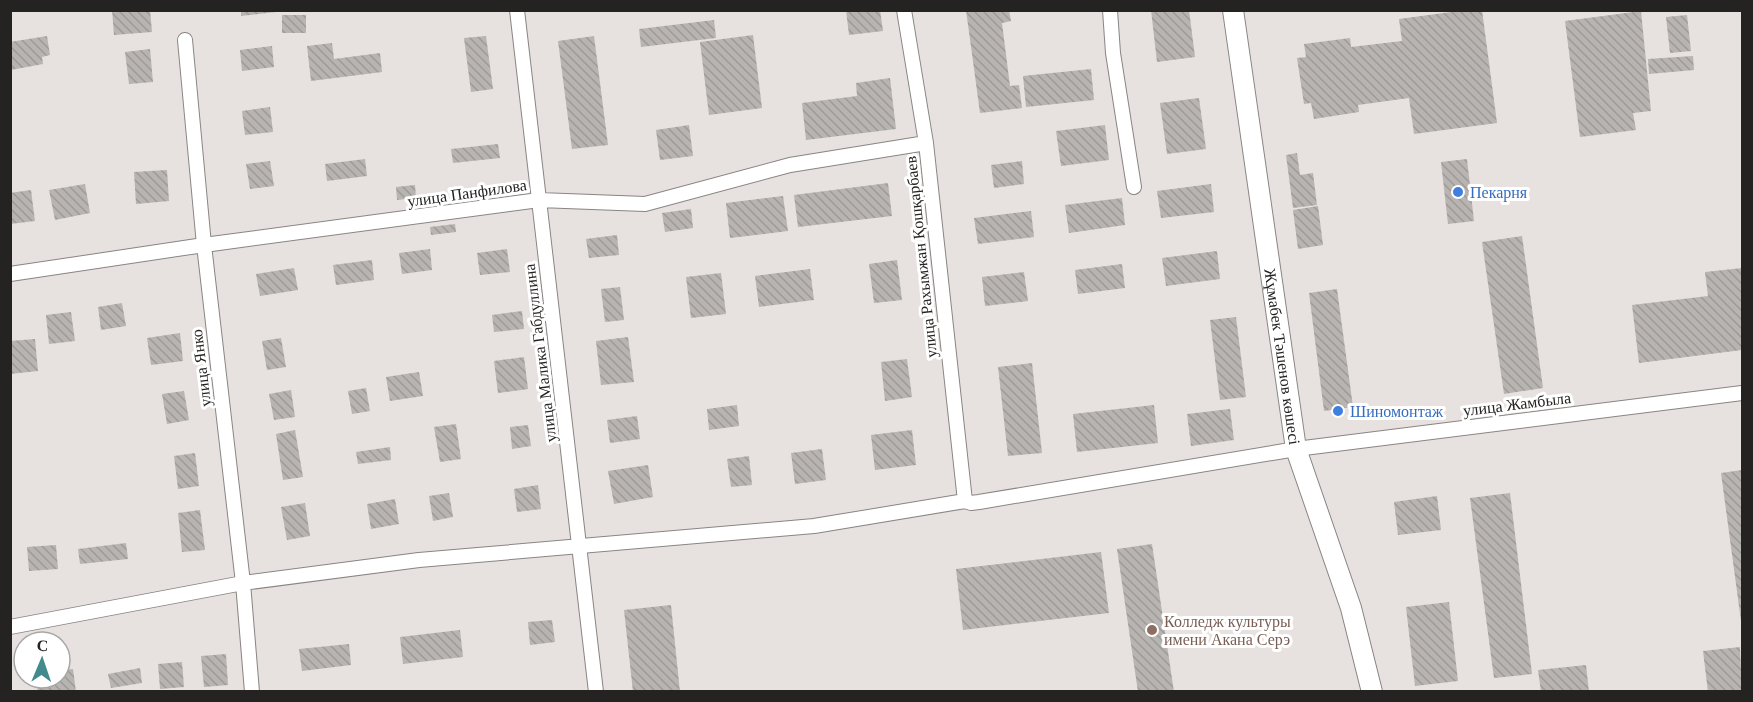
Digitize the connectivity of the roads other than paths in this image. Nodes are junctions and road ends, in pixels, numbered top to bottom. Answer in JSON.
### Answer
{"nodes":[{"id":1,"x":517,"y":10,"type":"edge"},
{"id":2,"x":904,"y":10,"type":"edge"},
{"id":3,"x":1110,"y":10,"type":"edge"},
{"id":4,"x":1233,"y":10,"type":"edge"},
{"id":5,"x":185,"y":40,"type":"dead end"},
{"id":6,"x":926,"y":143,"type":"junction"},
{"id":7,"x":1134,"y":187,"type":"dead end"},
{"id":8,"x":539,"y":200,"type":"junction"},
{"id":9,"x":204,"y":245,"type":"junction"},
{"id":10,"x":10,"y":274,"type":"edge"},
{"id":11,"x":1743,"y":393,"type":"edge"},
{"id":12,"x":1296,"y":449,"type":"junction"},
{"id":13,"x":965,"y":501,"type":"junction"},
{"id":14,"x":579,"y":546,"type":"junction"},
{"id":15,"x":243,"y":583,"type":"junction"},
{"id":16,"x":10,"y":627,"type":"edge"},
{"id":17,"x":252,"y":692,"type":"edge"},
{"id":18,"x":596,"y":692,"type":"edge"},
{"id":19,"x":1372,"y":692,"type":"edge"}],
"edges":[{"from":1,"to":8,"type":"street","name":"улица Малика Габдуллина"},
{"from":2,"to":6,"type":"street","name":"улица Рахымжан Қошқарбаев"},
{"from":3,"to":7,"type":"street"},
{"from":4,"to":12,"type":"main road","name":"Жұмабек Тәшенов көшесі"},
{"from":5,"to":9,"type":"street","name":"улица Янко"},
{"from":6,"to":8,"type":"street","name":"улица Панфилова"},
{"from":6,"to":13,"type":"street","name":"улица Рахымжан Қошқарбаев"},
{"from":8,"to":9,"type":"street","name":"улица Панфилова"},
{"from":8,"to":14,"type":"street","name":"улица Малика Габдуллина"},
{"from":9,"to":10,"type":"street","name":"улица Панфилова"},
{"from":9,"to":15,"type":"street","name":"улица Янко"},
{"from":11,"to":12,"type":"street","name":"улица Жамбыла"},
{"from":12,"to":13,"type":"street","name":"улица Жамбыла"},
{"from":12,"to":19,"type":"main road","name":"Жұмабек Тәшенов көшесі"},
{"from":13,"to":14,"type":"street","name":"улица Жамбыла"},
{"from":14,"to":15,"type":"street","name":"улица Жамбыла"},
{"from":14,"to":18,"type":"street","name":"улица Малика Габдуллина"},
{"from":15,"to":16,"type":"street","name":"улица Жамбыла"},
{"from":15,"to":17,"type":"street","name":"улица Янко"}]}
